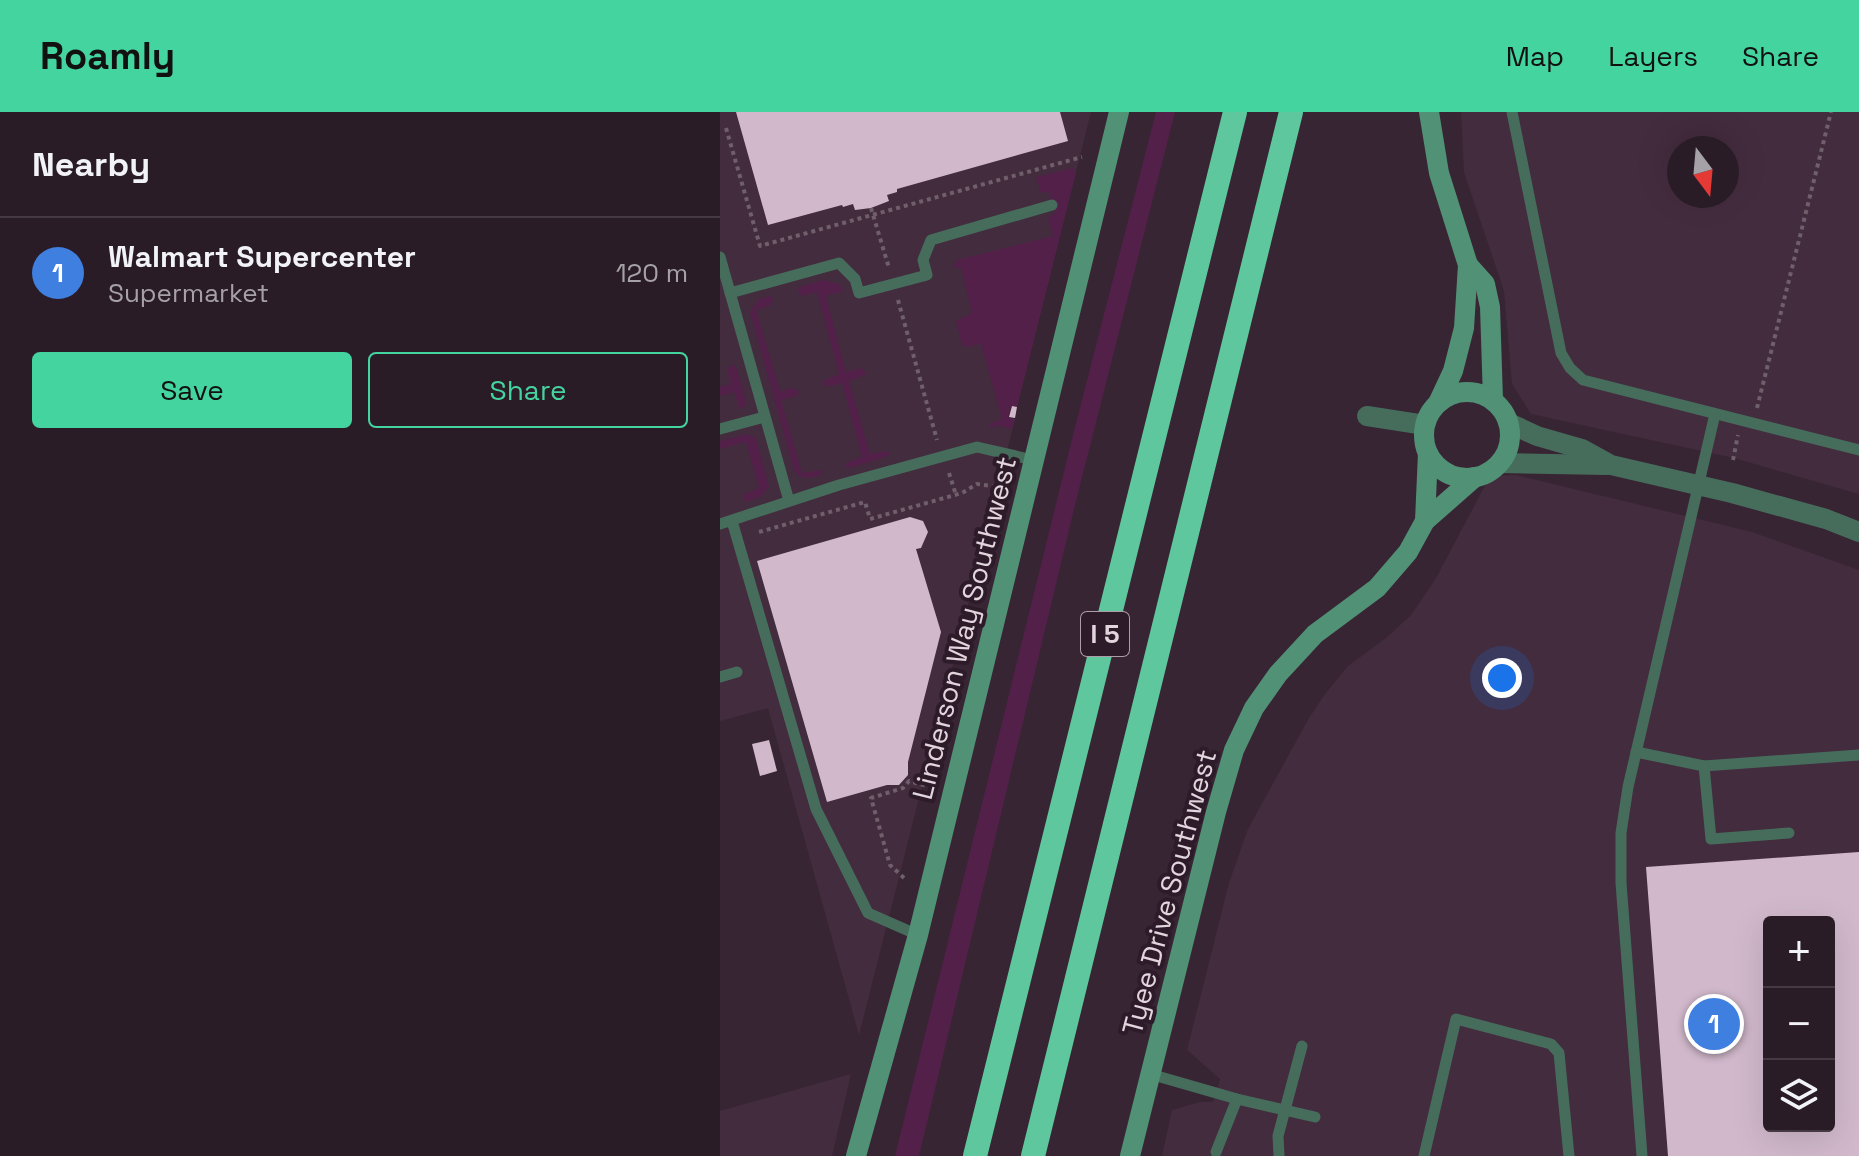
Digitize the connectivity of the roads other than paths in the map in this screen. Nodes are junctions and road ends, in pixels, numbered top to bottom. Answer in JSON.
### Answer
{"nodes":[{"id":1,"x":1119,"y":112,"type":"edge"},
{"id":2,"x":1235,"y":112,"type":"edge"},
{"id":3,"x":1291,"y":112,"type":"edge"},
{"id":4,"x":1429,"y":112,"type":"edge"},
{"id":5,"x":1512,"y":112,"type":"edge"},
{"id":6,"x":1052,"y":205,"type":"dead end"},
{"id":7,"x":720,"y":257,"type":"edge"},
{"id":8,"x":1468,"y":265,"type":"junction"},
{"id":9,"x":730,"y":293,"type":"junction"},
{"id":10,"x":1493,"y":400,"type":"junction"},
{"id":11,"x":1439,"y":401,"type":"junction"},
{"id":12,"x":1715,"y":414,"type":"junction"},
{"id":13,"x":1367,"y":416,"type":"dead end"},
{"id":14,"x":764,"y":417,"type":"junction"},
{"id":15,"x":1509,"y":423,"type":"junction"},
{"id":16,"x":1425,"y":425,"type":"junction"},
{"id":17,"x":720,"y":429,"type":"edge"},
{"id":18,"x":1859,"y":450,"type":"edge"},
{"id":19,"x":1428,"y":453,"type":"junction"},
{"id":20,"x":1033,"y":460,"type":"junction"},
{"id":21,"x":1500,"y":463,"type":"junction"},
{"id":22,"x":1611,"y":465,"type":"junction"},
{"id":23,"x":1475,"y":477,"type":"junction"},
{"id":24,"x":1699,"y":485,"type":"junction"},
{"id":25,"x":789,"y":501,"type":"junction"},
{"id":26,"x":1425,"y":521,"type":"junction"},
{"id":27,"x":726,"y":522,"type":"edge"},
{"id":28,"x":1859,"y":532,"type":"edge"},
{"id":29,"x":737,"y":672,"type":"dead end"},
{"id":30,"x":720,"y":677,"type":"edge"},
{"id":31,"x":1636,"y":752,"type":"junction"},
{"id":32,"x":1859,"y":755,"type":"edge"},
{"id":33,"x":1704,"y":766,"type":"junction"},
{"id":34,"x":1789,"y":833,"type":"dead end"},
{"id":35,"x":918,"y":935,"type":"junction"},
{"id":36,"x":1302,"y":1046,"type":"dead end"},
{"id":37,"x":1150,"y":1074,"type":"junction"},
{"id":38,"x":1237,"y":1099,"type":"junction"},
{"id":39,"x":1285,"y":1109,"type":"junction"},
{"id":40,"x":1315,"y":1117,"type":"dead end"},
{"id":41,"x":1216,"y":1152,"type":"dead end"},
{"id":42,"x":856,"y":1156,"type":"edge"},
{"id":43,"x":975,"y":1156,"type":"edge"},
{"id":44,"x":1033,"y":1156,"type":"edge"},
{"id":45,"x":1130,"y":1156,"type":"edge"},
{"id":46,"x":1279,"y":1156,"type":"edge"},
{"id":47,"x":1424,"y":1156,"type":"edge"},
{"id":48,"x":1569,"y":1156,"type":"edge"},
{"id":49,"x":1642,"y":1156,"type":"edge"}],
"edges":[{"from":1,"to":20,"type":"street","name":"Linderson Way Southwest"},
{"from":2,"to":43,"type":"highway","number":"I 5"},
{"from":3,"to":44,"type":"highway","number":"I 5"},
{"from":4,"to":8,"type":"street"},
{"from":5,"to":12,"type":"lane"},
{"from":6,"to":9,"type":"lane"},
{"from":7,"to":9,"type":"lane"},
{"from":8,"to":10,"type":"street"},
{"from":8,"to":11,"type":"street"},
{"from":9,"to":14,"type":"lane"},
{"from":10,"to":11,"type":"street"},
{"from":10,"to":15,"type":"street"},
{"from":11,"to":16,"type":"street"},
{"from":12,"to":18,"type":"lane"},
{"from":12,"to":24,"type":"lane"},
{"from":13,"to":16,"type":"street"},
{"from":14,"to":17,"type":"lane"},
{"from":14,"to":25,"type":"lane"},
{"from":15,"to":21,"type":"street"},
{"from":15,"to":22,"type":"street"},
{"from":16,"to":19,"type":"street","name":"Tyee Drive Southwest"},
{"from":19,"to":23,"type":"street"},
{"from":19,"to":26,"type":"street","name":"Tyee Drive Southwest"},
{"from":20,"to":25,"type":"lane"},
{"from":20,"to":35,"type":"street","name":"Linderson Way Southwest"},
{"from":21,"to":22,"type":"street"},
{"from":21,"to":23,"type":"street","name":"Tyee Drive Southwest"},
{"from":22,"to":24,"type":"street"},
{"from":23,"to":26,"type":"street","name":"Tyee Drive Southwest"},
{"from":24,"to":28,"type":"street"},
{"from":24,"to":31,"type":"lane"},
{"from":25,"to":27,"type":"lane"},
{"from":26,"to":37,"type":"street","name":"Tyee Drive Southwest"},
{"from":27,"to":35,"type":"lane"},
{"from":29,"to":30,"type":"lane"},
{"from":31,"to":33,"type":"lane"},
{"from":31,"to":49,"type":"lane"},
{"from":32,"to":33,"type":"lane"},
{"from":33,"to":34,"type":"lane"},
{"from":35,"to":42,"type":"street","name":"Linderson Way Southwest"},
{"from":36,"to":39,"type":"lane"},
{"from":37,"to":38,"type":"lane"},
{"from":37,"to":45,"type":"street","name":"Tyee Drive Southwest"},
{"from":38,"to":39,"type":"lane"},
{"from":38,"to":41,"type":"lane"},
{"from":39,"to":40,"type":"lane"},
{"from":39,"to":46,"type":"lane"},
{"from":47,"to":48,"type":"lane"}]}
